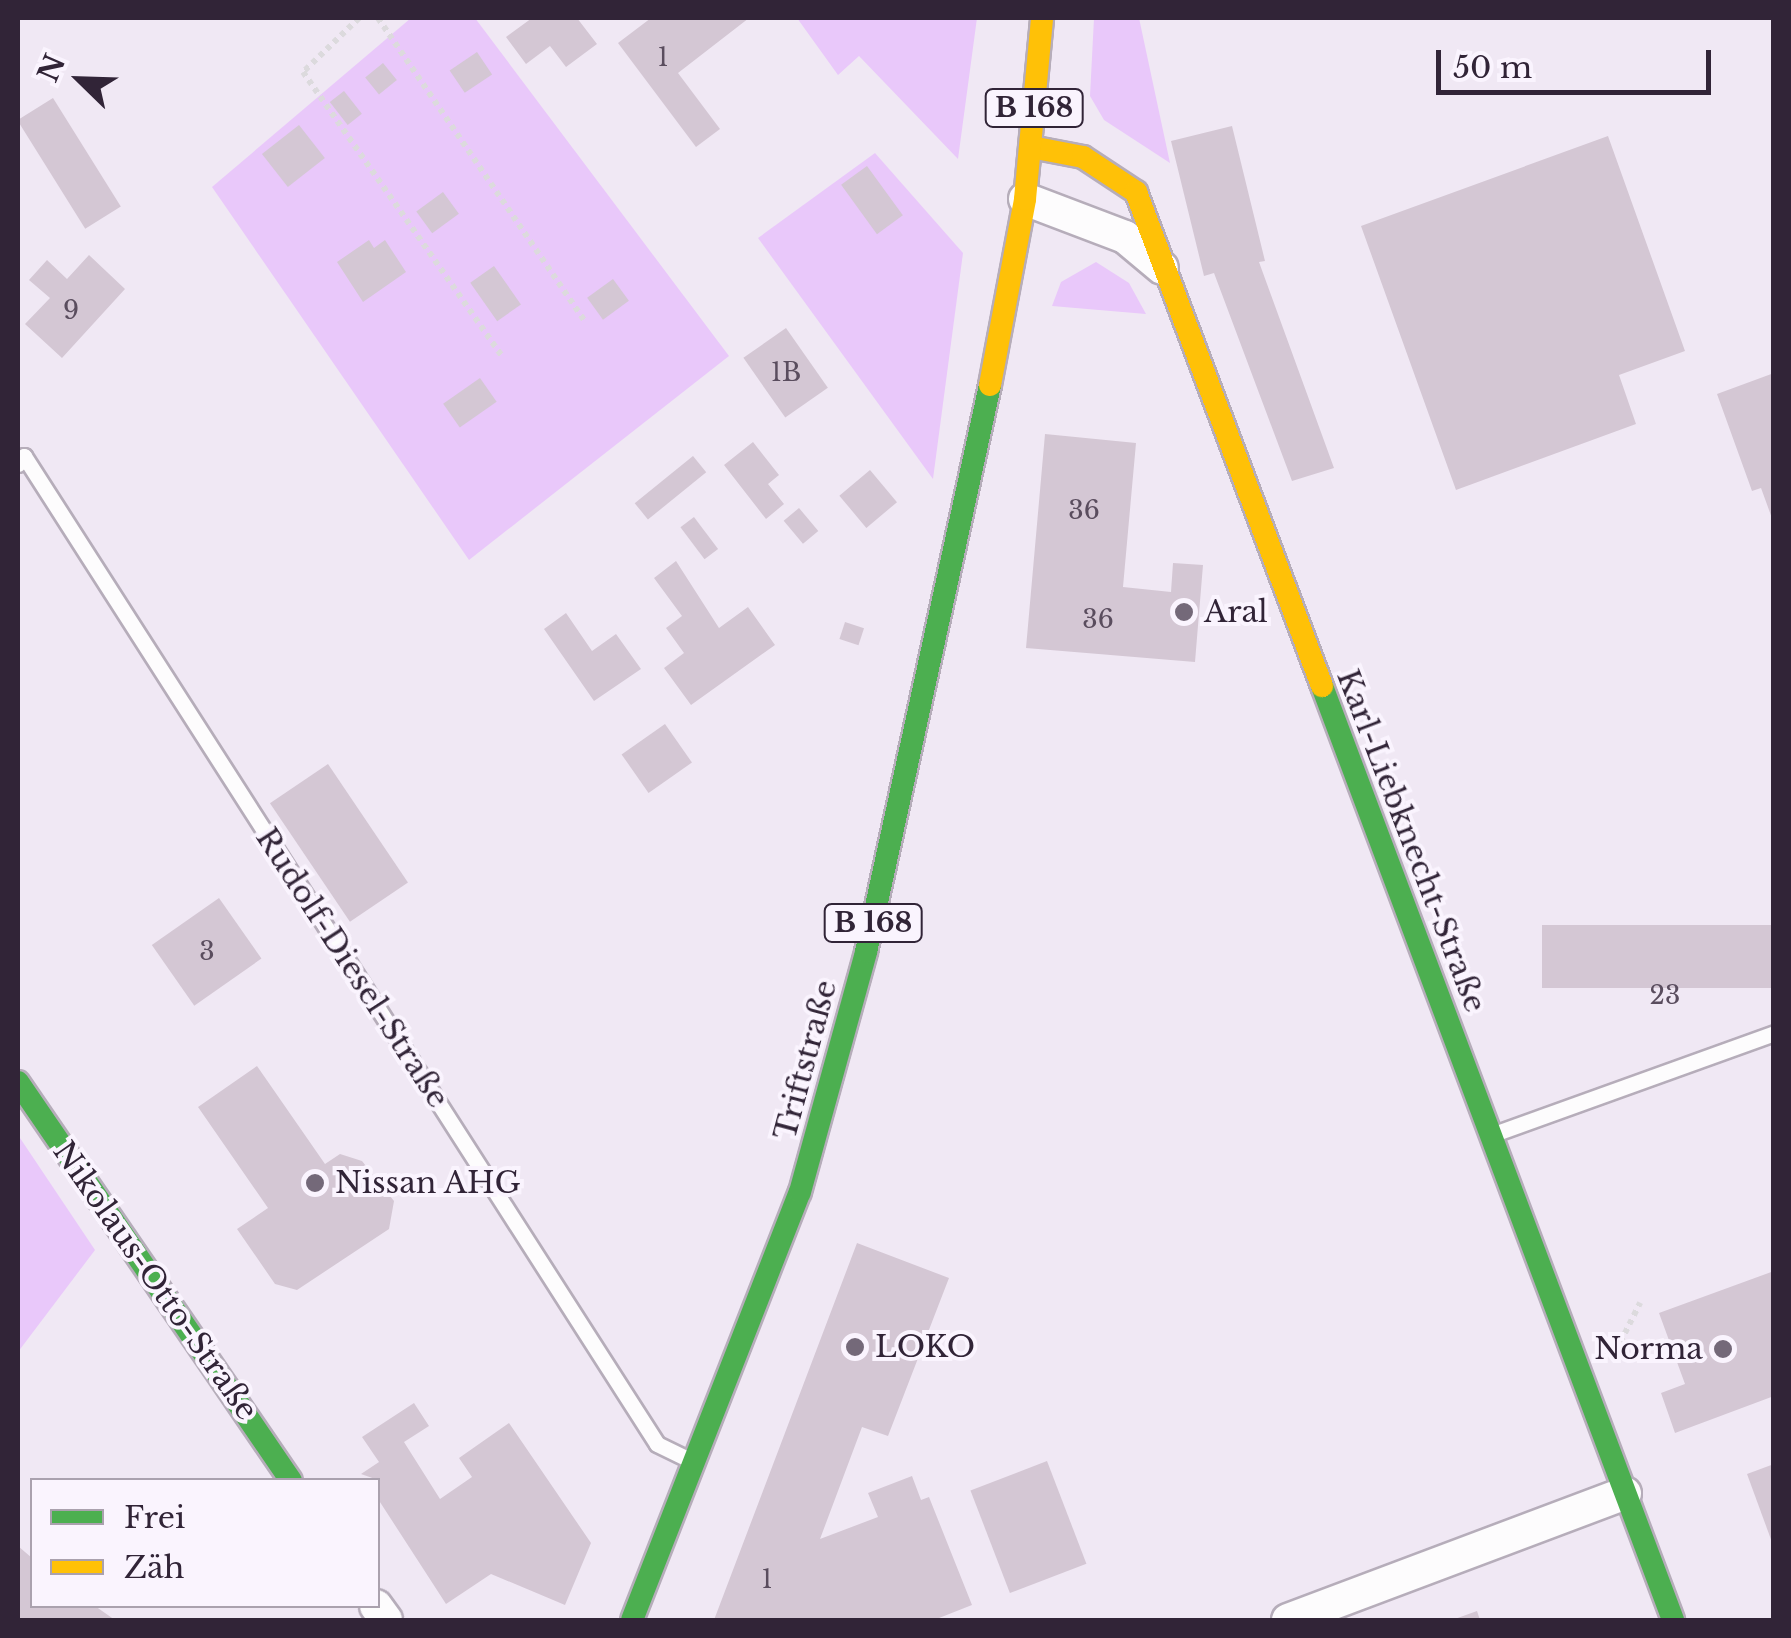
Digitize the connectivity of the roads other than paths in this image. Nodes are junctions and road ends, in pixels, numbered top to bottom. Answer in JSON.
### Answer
{"nodes":[{"id":1,"x":1042,"y":18,"type":"edge"},
{"id":2,"x":1031,"y":147,"type":"junction"},
{"id":3,"x":1025,"y":199,"type":"junction"},
{"id":4,"x":1166,"y":272,"type":"junction"},
{"id":5,"x":21,"y":460,"type":"edge"},
{"id":6,"x":1774,"y":1033,"type":"edge"},
{"id":7,"x":18,"y":1082,"type":"edge"},
{"id":8,"x":1490,"y":1136,"type":"junction"},
{"id":9,"x":696,"y":1463,"type":"junction"},
{"id":10,"x":291,"y":1478,"type":"edge"},
{"id":11,"x":1625,"y":1493,"type":"junction"},
{"id":12,"x":632,"y":1620,"type":"edge"},
{"id":13,"x":1288,"y":1620,"type":"edge"},
{"id":14,"x":1673,"y":1620,"type":"edge"}],
"edges":[{"from":1,"to":2,"type":"street","number":"B 168"},
{"from":2,"to":3,"type":"street","number":"B 168"},
{"from":2,"to":4,"type":"street","name":"Karl-Liebknecht-Straße"},
{"from":3,"to":4,"type":"street"},
{"from":3,"to":9,"type":"street","name":"Triftstraße","number":"B 168"},
{"from":4,"to":8,"type":"street","name":"Karl-Liebknecht-Straße"},
{"from":5,"to":9,"type":"lane","name":"Rudolf-Diesel-Straße"},
{"from":6,"to":8,"type":"lane"},
{"from":7,"to":10,"type":"street","name":"Nikolaus-Otto-Straße"},
{"from":8,"to":11,"type":"street","name":"Karl-Liebknecht-Straße"},
{"from":9,"to":12,"type":"street","name":"Triftstraße","number":"B 168"},
{"from":11,"to":13,"type":"street"},
{"from":11,"to":14,"type":"street","name":"Karl-Liebknecht-Straße"}]}
